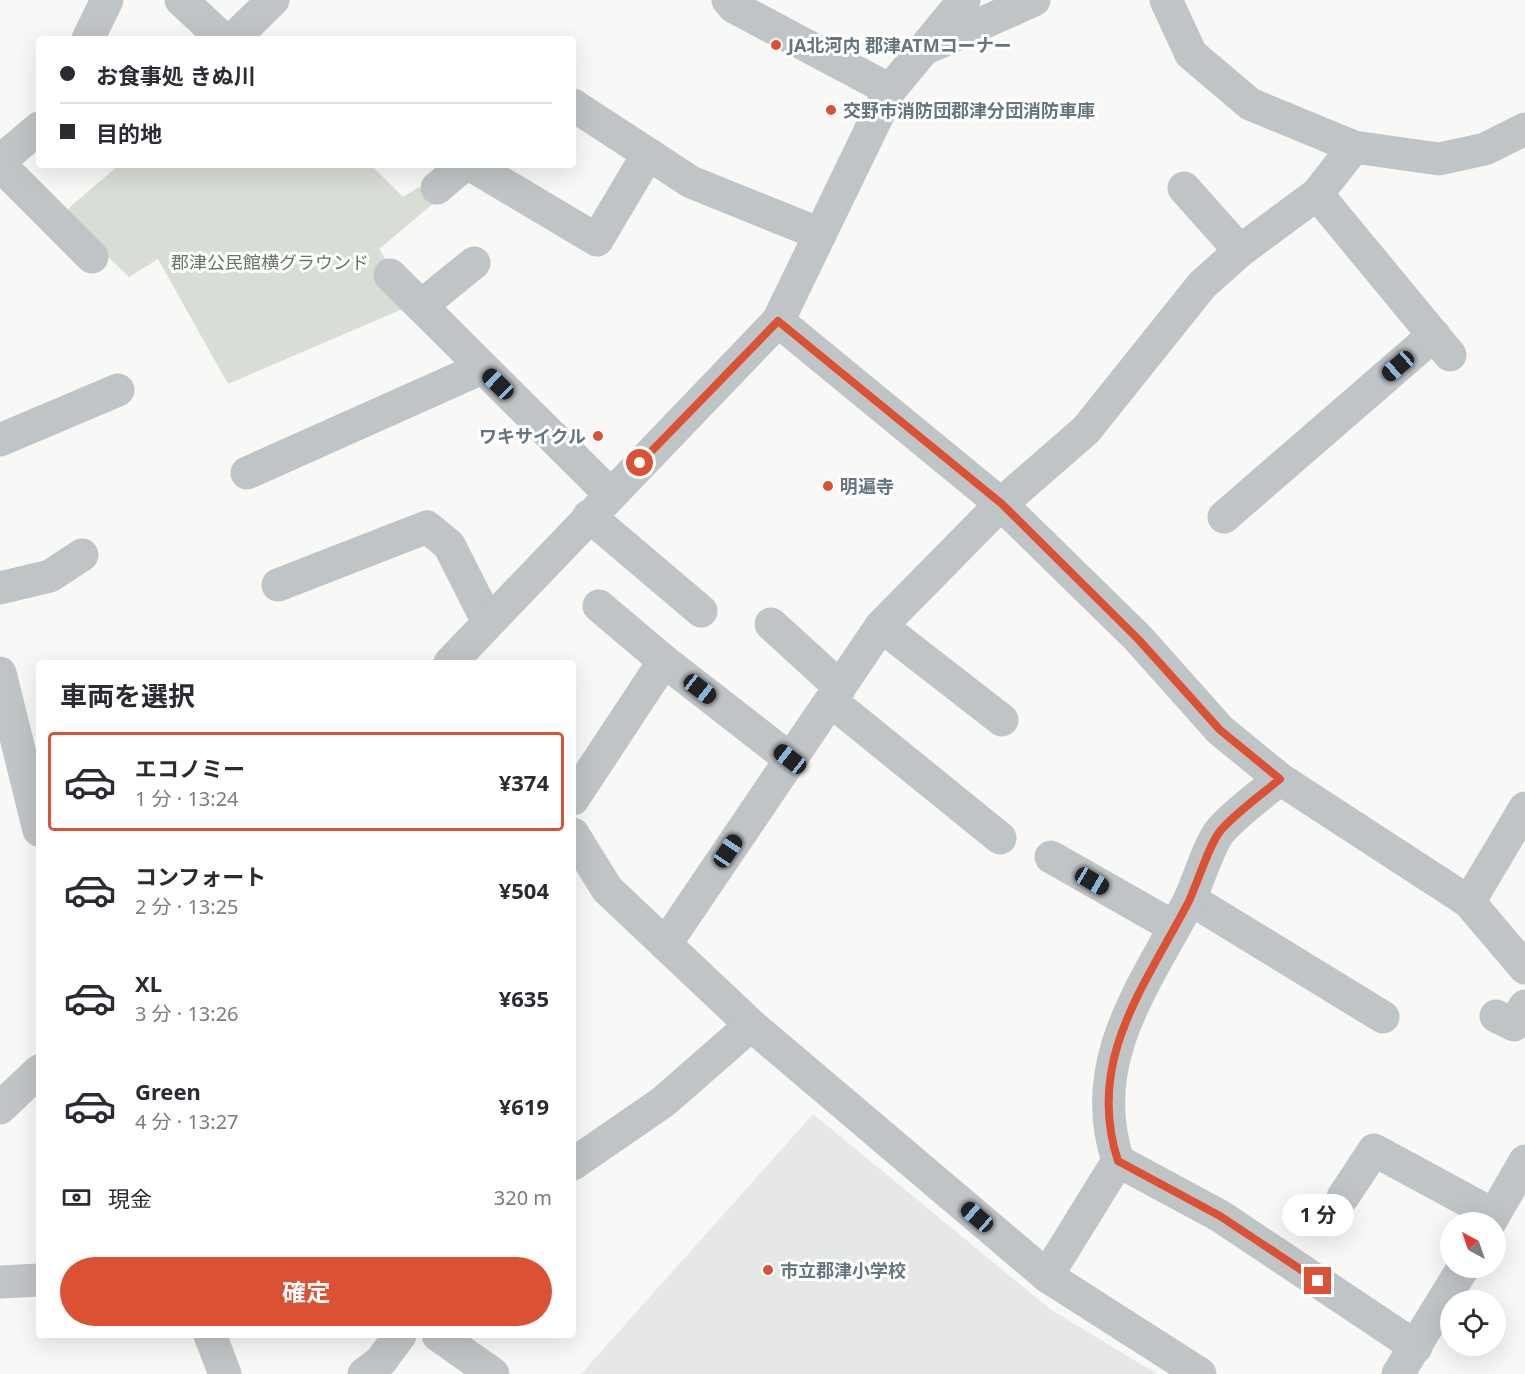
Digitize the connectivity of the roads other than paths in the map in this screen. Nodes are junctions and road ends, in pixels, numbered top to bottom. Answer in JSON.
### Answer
{"nodes":[{"id":1,"x":107,"y":0,"type":"edge"},
{"id":2,"x":182,"y":0,"type":"edge"},
{"id":3,"x":273,"y":0,"type":"edge"},
{"id":4,"x":728,"y":0,"type":"edge"},
{"id":5,"x":964,"y":0,"type":"edge"},
{"id":6,"x":1034,"y":0,"type":"edge"},
{"id":7,"x":1166,"y":0,"type":"edge"},
{"id":8,"x":89,"y":36,"type":"edge"},
{"id":9,"x":220,"y":36,"type":"edge"},
{"id":10,"x":236,"y":36,"type":"edge"},
{"id":11,"x":922,"y":50,"type":"junction"},
{"id":12,"x":890,"y":90,"type":"junction"},
{"id":13,"x":576,"y":107,"type":"edge"},
{"id":14,"x":1525,"y":129,"type":"edge"},
{"id":15,"x":36,"y":130,"type":"edge"},
{"id":16,"x":1354,"y":147,"type":"junction"},
{"id":17,"x":648,"y":154,"type":"junction"},
{"id":18,"x":0,"y":160,"type":"edge"},
{"id":19,"x":0,"y":165,"type":"edge"},
{"id":20,"x":460,"y":168,"type":"edge"},
{"id":21,"x":476,"y":168,"type":"edge"},
{"id":22,"x":437,"y":188,"type":"dead end"},
{"id":23,"x":1184,"y":188,"type":"dead end"},
{"id":24,"x":1317,"y":194,"type":"junction"},
{"id":25,"x":820,"y":234,"type":"junction"},
{"id":26,"x":1240,"y":251,"type":"junction"},
{"id":27,"x":93,"y":257,"type":"dead end"},
{"id":28,"x":474,"y":263,"type":"dead end"},
{"id":29,"x":390,"y":274,"type":"dead end"},
{"id":30,"x":421,"y":306,"type":"junction"},
{"id":31,"x":778,"y":321,"type":"junction"},
{"id":32,"x":482,"y":368,"type":"junction"},
{"id":33,"x":118,"y":390,"type":"dead end"},
{"id":34,"x":0,"y":440,"type":"edge"},
{"id":35,"x":247,"y":473,"type":"dead end"},
{"id":36,"x":1002,"y":504,"type":"junction"},
{"id":37,"x":600,"y":505,"type":"junction"},
{"id":38,"x":1224,"y":517,"type":"dead end"},
{"id":39,"x":82,"y":555,"type":"dead end"},
{"id":40,"x":278,"y":585,"type":"dead end"},
{"id":41,"x":0,"y":588,"type":"edge"},
{"id":42,"x":599,"y":606,"type":"dead end"},
{"id":43,"x":701,"y":611,"type":"dead end"},
{"id":44,"x":488,"y":622,"type":"junction"},
{"id":45,"x":771,"y":624,"type":"dead end"},
{"id":46,"x":881,"y":626,"type":"junction"},
{"id":47,"x":458,"y":660,"type":"edge"},
{"id":48,"x":664,"y":660,"type":"junction"},
{"id":49,"x":0,"y":673,"type":"edge"},
{"id":50,"x":836,"y":694,"type":"junction"},
{"id":51,"x":1002,"y":720,"type":"dead end"},
{"id":52,"x":790,"y":759,"type":"junction"},
{"id":53,"x":1280,"y":779,"type":"junction"},
{"id":54,"x":33,"y":785,"type":"edge"},
{"id":55,"x":576,"y":794,"type":"edge"},
{"id":56,"x":36,"y":808,"type":"edge"},
{"id":57,"x":1525,"y":808,"type":"edge"},
{"id":58,"x":1000,"y":838,"type":"dead end"},
{"id":59,"x":576,"y":839,"type":"edge"},
{"id":60,"x":1051,"y":858,"type":"dead end"},
{"id":61,"x":1190,"y":899,"type":"junction"},
{"id":62,"x":1469,"y":902,"type":"junction"},
{"id":63,"x":1174,"y":927,"type":"junction"},
{"id":64,"x":667,"y":942,"type":"junction"},
{"id":65,"x":1525,"y":968,"type":"edge"},
{"id":66,"x":1362,"y":1014,"type":"dead end"},
{"id":67,"x":751,"y":1025,"type":"junction"},
{"id":68,"x":36,"y":1074,"type":"edge"},
{"id":69,"x":0,"y":1108,"type":"edge"},
{"id":70,"x":1118,"y":1161,"type":"junction"},
{"id":71,"x":1525,"y":1161,"type":"edge"},
{"id":72,"x":576,"y":1162,"type":"edge"},
{"id":73,"x":1343,"y":1197,"type":"dead end"},
{"id":74,"x":1480,"y":1212,"type":"edge"},
{"id":75,"x":1496,"y":1212,"type":"edge"},
{"id":76,"x":1047,"y":1276,"type":"junction"},
{"id":77,"x":1457,"y":1278,"type":"edge"},
{"id":78,"x":36,"y":1280,"type":"edge"},
{"id":79,"x":0,"y":1282,"type":"edge"},
{"id":80,"x":211,"y":1338,"type":"edge"},
{"id":81,"x":398,"y":1338,"type":"edge"},
{"id":82,"x":442,"y":1338,"type":"edge"},
{"id":83,"x":1416,"y":1347,"type":"junction"},
{"id":84,"x":225,"y":1374,"type":"edge"},
{"id":85,"x":363,"y":1374,"type":"edge"},
{"id":86,"x":494,"y":1374,"type":"edge"},
{"id":87,"x":1200,"y":1374,"type":"edge"},
{"id":88,"x":1398,"y":1374,"type":"edge"}],
"edges":[{"from":1,"to":8,"type":"street"},
{"from":2,"to":9,"type":"street"},
{"from":3,"to":10,"type":"street"},
{"from":4,"to":12,"type":"street"},
{"from":5,"to":11,"type":"street"},
{"from":6,"to":11,"type":"street"},
{"from":7,"to":16,"type":"street"},
{"from":11,"to":12,"type":"street"},
{"from":12,"to":25,"type":"street"},
{"from":13,"to":17,"type":"street"},
{"from":14,"to":16,"type":"street"},
{"from":15,"to":18,"type":"street"},
{"from":16,"to":24,"type":"street"},
{"from":17,"to":21,"type":"street"},
{"from":17,"to":25,"type":"street"},
{"from":19,"to":27,"type":"street"},
{"from":20,"to":22,"type":"street"},
{"from":23,"to":26,"type":"street"},
{"from":24,"to":26,"type":"street"},
{"from":24,"to":38,"type":"street"},
{"from":25,"to":31,"type":"street"},
{"from":26,"to":36,"type":"street"},
{"from":28,"to":30,"type":"street"},
{"from":29,"to":30,"type":"street"},
{"from":30,"to":32,"type":"street"},
{"from":31,"to":36,"type":"street"},
{"from":31,"to":37,"type":"street"},
{"from":32,"to":35,"type":"street"},
{"from":32,"to":37,"type":"street"},
{"from":33,"to":34,"type":"street"},
{"from":36,"to":46,"type":"street"},
{"from":36,"to":53,"type":"street"},
{"from":37,"to":43,"type":"street"},
{"from":37,"to":44,"type":"street"},
{"from":39,"to":41,"type":"street"},
{"from":40,"to":44,"type":"street"},
{"from":42,"to":48,"type":"street"},
{"from":44,"to":47,"type":"street"},
{"from":45,"to":50,"type":"street"},
{"from":46,"to":50,"type":"street"},
{"from":46,"to":51,"type":"street"},
{"from":48,"to":52,"type":"street"},
{"from":48,"to":55,"type":"street"},
{"from":49,"to":54,"type":"street"},
{"from":50,"to":52,"type":"street"},
{"from":50,"to":58,"type":"street"},
{"from":52,"to":64,"type":"street"},
{"from":53,"to":61,"type":"street"},
{"from":53,"to":62,"type":"street"},
{"from":54,"to":56,"type":"street"},
{"from":57,"to":62,"type":"street"},
{"from":59,"to":64,"type":"street"},
{"from":60,"to":63,"type":"street"},
{"from":61,"to":63,"type":"street"},
{"from":61,"to":66,"type":"street"},
{"from":62,"to":65,"type":"street"},
{"from":63,"to":70,"type":"street"},
{"from":64,"to":67,"type":"street"},
{"from":67,"to":72,"type":"street"},
{"from":67,"to":76,"type":"street"},
{"from":68,"to":69,"type":"street"},
{"from":70,"to":76,"type":"street"},
{"from":70,"to":83,"type":"street"},
{"from":71,"to":75,"type":"street"},
{"from":73,"to":74,"type":"street"},
{"from":76,"to":87,"type":"street"},
{"from":77,"to":83,"type":"street"},
{"from":78,"to":79,"type":"street"},
{"from":80,"to":84,"type":"street"},
{"from":81,"to":85,"type":"street"},
{"from":82,"to":86,"type":"street"},
{"from":83,"to":88,"type":"street"}]}
